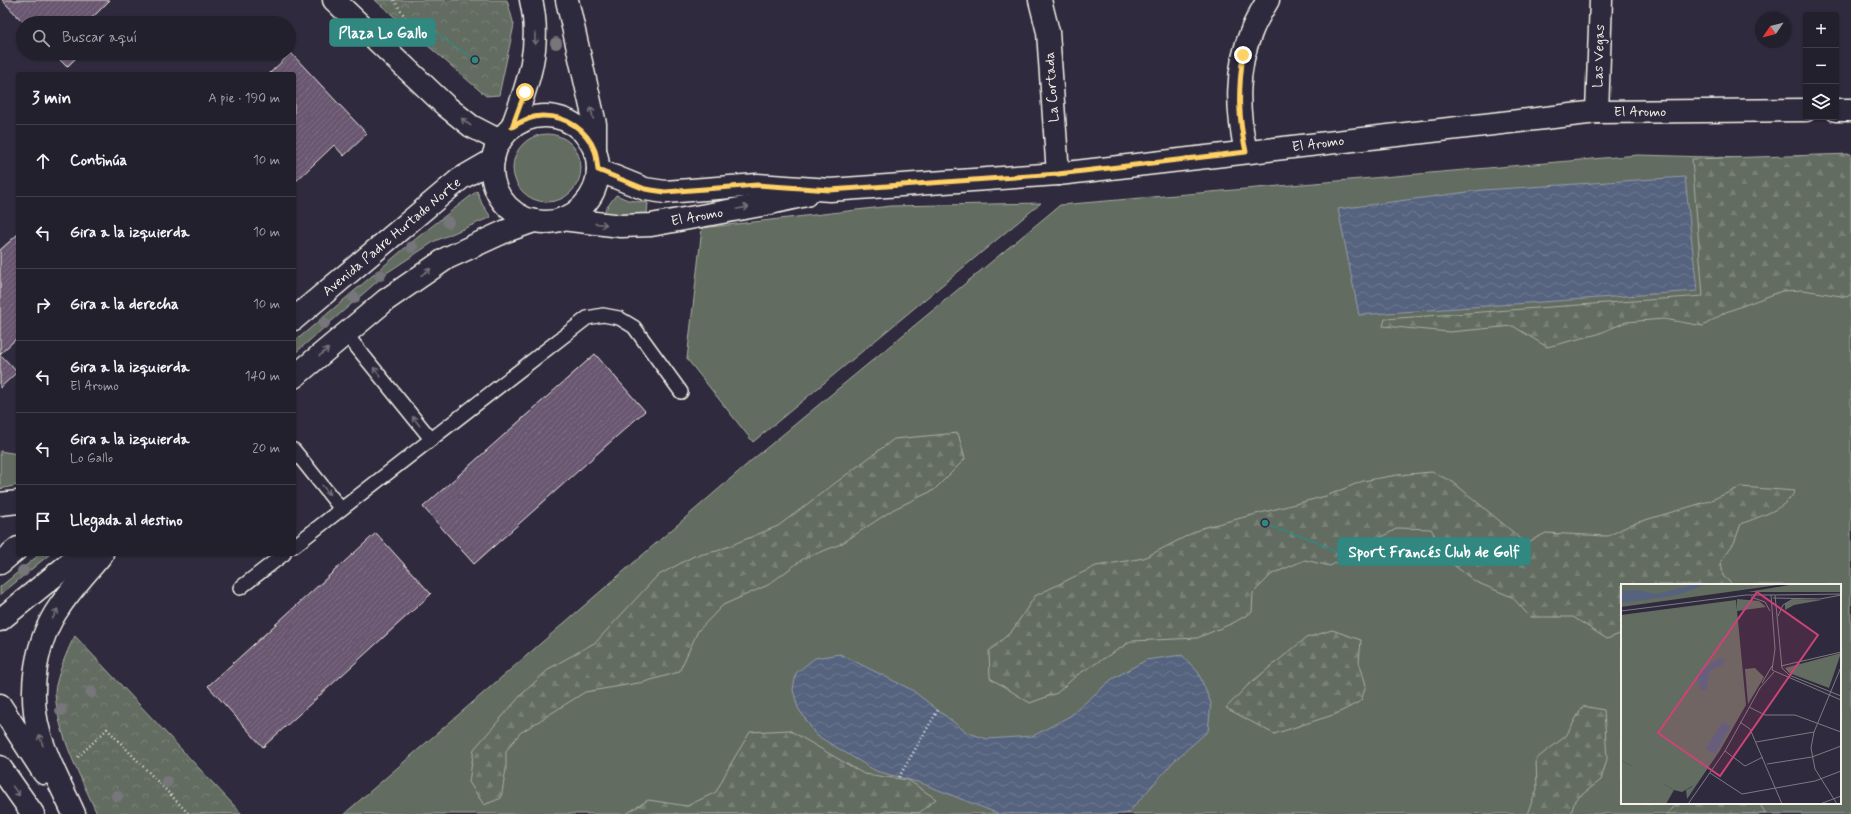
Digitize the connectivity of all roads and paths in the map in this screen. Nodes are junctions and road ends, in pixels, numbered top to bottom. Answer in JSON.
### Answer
{"nodes":[{"id":1,"x":334,"y":0,"type":"edge"},
{"id":2,"x":394,"y":0,"type":"edge"},
{"id":3,"x":531,"y":0,"type":"edge"},
{"id":4,"x":567,"y":0,"type":"edge"},
{"id":5,"x":1040,"y":0,"type":"edge"},
{"id":6,"x":1268,"y":0,"type":"edge"},
{"id":7,"x":1602,"y":0,"type":"edge"},
{"id":8,"x":424,"y":46,"type":"dead end"},
{"id":9,"x":1803,"y":110,"type":"edge"},
{"id":10,"x":1839,"y":110,"type":"edge"},
{"id":11,"x":1851,"y":110,"type":"edge"},
{"id":12,"x":1597,"y":112,"type":"junction"},
{"id":13,"x":502,"y":143,"type":"junction"},
{"id":14,"x":1246,"y":152,"type":"junction"},
{"id":15,"x":597,"y":161,"type":"junction"},
{"id":16,"x":1058,"y":174,"type":"junction"},
{"id":17,"x":830,"y":190,"type":"junction"},
{"id":18,"x":562,"y":219,"type":"junction"},
{"id":19,"x":534,"y":221,"type":"junction"},
{"id":20,"x":296,"y":317,"type":"edge"},
{"id":21,"x":346,"y":334,"type":"junction"},
{"id":22,"x":296,"y":375,"type":"edge"},
{"id":23,"x":682,"y":392,"type":"dead end"},
{"id":24,"x":431,"y":440,"type":"junction"},
{"id":25,"x":296,"y":453,"type":"edge"},
{"id":26,"x":16,"y":502,"type":"edge"},
{"id":27,"x":0,"y":504,"type":"edge"},
{"id":28,"x":341,"y":509,"type":"junction"},
{"id":29,"x":296,"y":544,"type":"edge"},
{"id":30,"x":16,"y":550,"type":"edge"},
{"id":31,"x":79,"y":556,"type":"edge"},
{"id":32,"x":100,"y":556,"type":"edge"},
{"id":33,"x":281,"y":556,"type":"edge"},
{"id":34,"x":0,"y":563,"type":"edge"},
{"id":35,"x":240,"y":588,"type":"dead end"},
{"id":36,"x":0,"y":620,"type":"edge"},
{"id":37,"x":0,"y":705,"type":"edge"},
{"id":38,"x":938,"y":710,"type":"dead end"},
{"id":39,"x":0,"y":767,"type":"edge"},
{"id":40,"x":58,"y":777,"type":"junction"},
{"id":41,"x":899,"y":777,"type":"dead end"},
{"id":42,"x":33,"y":814,"type":"edge"},
{"id":43,"x":72,"y":814,"type":"edge"},
{"id":44,"x":189,"y":814,"type":"edge"}],
"edges":[{"from":13,"to":1,"type":"street","one_way":true},
{"from":2,"to":8,"type":"path"},
{"from":3,"to":13,"type":"street","one_way":true},
{"from":15,"to":4,"type":"street","one_way":true},
{"from":5,"to":16,"type":"street","name":"La Cortada"},
{"from":6,"to":14,"type":"street"},
{"from":7,"to":12,"type":"street","name":"Las Vegas"},
{"from":9,"to":12,"type":"street","name":"El Aromo"},
{"from":10,"to":11,"type":"street"},
{"from":12,"to":14,"type":"street","name":"El Aromo"},
{"from":13,"to":15,"type":"street"},
{"from":13,"to":19,"type":"street"},
{"from":13,"to":20,"type":"street","name":"Avenida Padre Hurtado Norte"},
{"from":14,"to":16,"type":"street","name":"El Aromo"},
{"from":15,"to":17,"type":"street","name":"El Aromo"},
{"from":15,"to":18,"type":"street"},
{"from":16,"to":17,"type":"street","name":"El Aromo"},
{"from":18,"to":17,"type":"street","name":"El Aromo","one_way":true},
{"from":18,"to":19,"type":"street"},
{"from":21,"to":19,"type":"street","one_way":true},
{"from":22,"to":21,"type":"street","one_way":true},
{"from":24,"to":21,"type":"lane","one_way":true},
{"from":23,"to":24,"type":"lane"},
{"from":24,"to":28,"type":"lane"},
{"from":25,"to":28,"type":"lane","one_way":true},
{"from":26,"to":27,"type":"street"},
{"from":28,"to":29,"type":"lane"},
{"from":30,"to":34,"type":"street"},
{"from":31,"to":36,"type":"street"},
{"from":40,"to":32,"type":"street","one_way":true},
{"from":33,"to":35,"type":"lane"},
{"from":37,"to":43,"type":"street"},
{"from":38,"to":41,"type":"path"},
{"from":39,"to":42,"type":"street","one_way":true},
{"from":40,"to":43,"type":"street"},
{"from":40,"to":44,"type":"path"}]}
